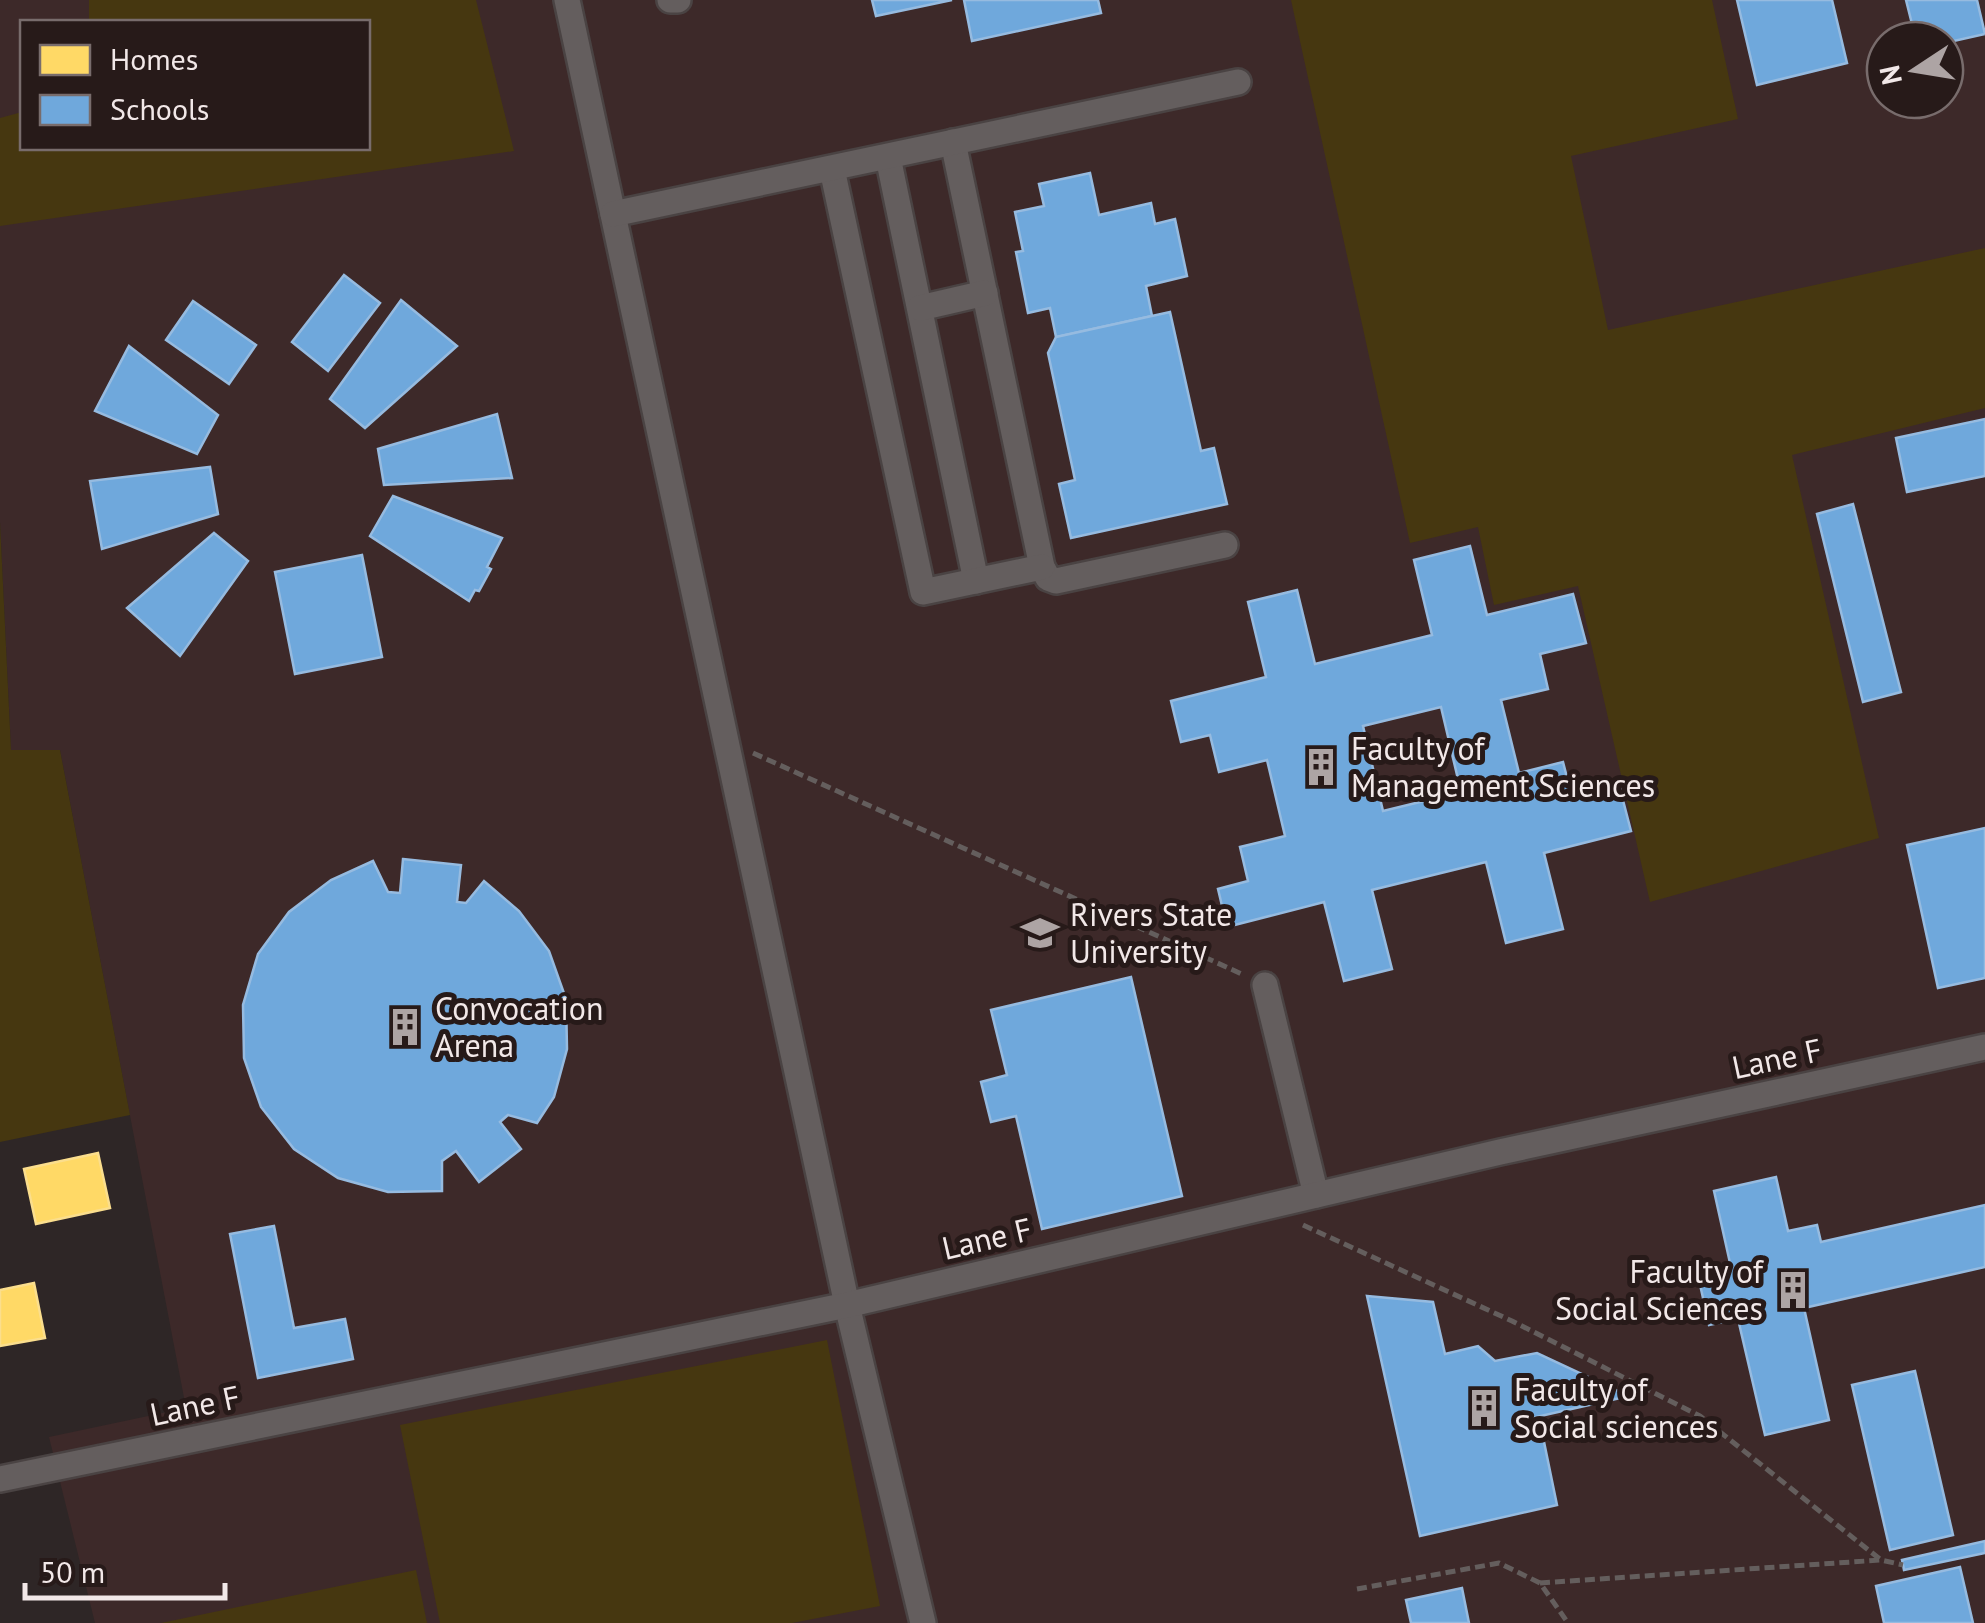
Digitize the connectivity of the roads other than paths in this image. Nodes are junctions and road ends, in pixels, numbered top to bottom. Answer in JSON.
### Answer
{"nodes":[{"id":1,"x":567,"y":0,"type":"edge"},
{"id":2,"x":670,"y":0,"type":"edge"},
{"id":3,"x":678,"y":0,"type":"edge"},
{"id":4,"x":1238,"y":82,"type":"dead end"},
{"id":5,"x":953,"y":142,"type":"junction"},
{"id":6,"x":888,"y":156,"type":"junction"},
{"id":7,"x":832,"y":169,"type":"junction"},
{"id":8,"x":613,"y":214,"type":"junction"},
{"id":9,"x":985,"y":292,"type":"junction"},
{"id":10,"x":920,"y":308,"type":"junction"},
{"id":11,"x":1224,"y":545,"type":"dead end"},
{"id":12,"x":1042,"y":567,"type":"junction"},
{"id":13,"x":976,"y":582,"type":"junction"},
{"id":14,"x":1265,"y":984,"type":"road end"},
{"id":15,"x":1985,"y":1046,"type":"edge"},
{"id":16,"x":1316,"y":1195,"type":"junction"},
{"id":17,"x":847,"y":1305,"type":"junction"},
{"id":18,"x":0,"y":1479,"type":"edge"},
{"id":19,"x":923,"y":1623,"type":"edge"}],
"edges":[{"from":1,"to":8,"type":"street"},
{"from":2,"to":3,"type":"street"},
{"from":4,"to":5,"type":"street"},
{"from":5,"to":6,"type":"street"},
{"from":5,"to":9,"type":"street"},
{"from":6,"to":7,"type":"street"},
{"from":6,"to":10,"type":"street"},
{"from":7,"to":8,"type":"street"},
{"from":7,"to":13,"type":"street"},
{"from":8,"to":17,"type":"street"},
{"from":9,"to":10,"type":"street"},
{"from":9,"to":12,"type":"street"},
{"from":10,"to":13,"type":"street"},
{"from":11,"to":12,"type":"street"},
{"from":12,"to":13,"type":"street"},
{"from":14,"to":16,"type":"street"},
{"from":15,"to":16,"type":"street","name":"Lane F"},
{"from":16,"to":17,"type":"street","name":"Lane F"},
{"from":17,"to":18,"type":"street","name":"Lane F"},
{"from":17,"to":19,"type":"street"}]}
